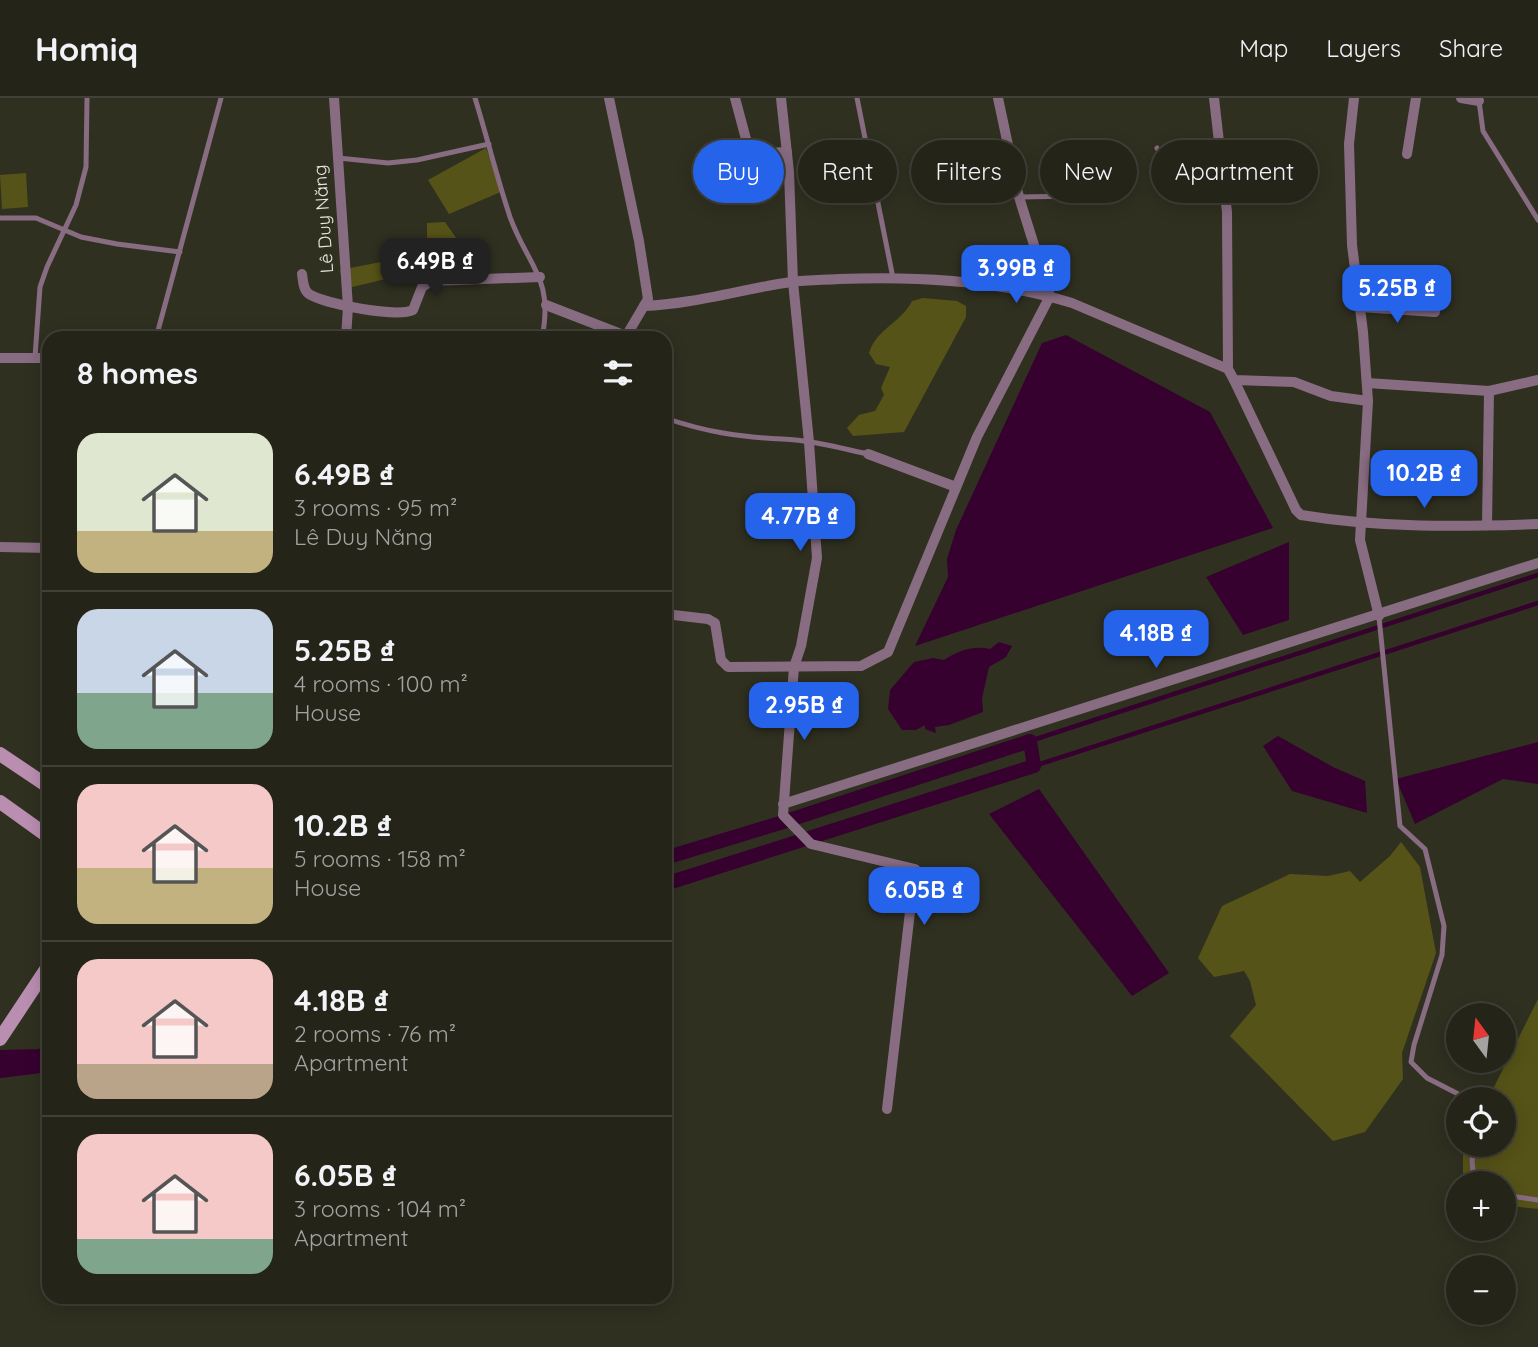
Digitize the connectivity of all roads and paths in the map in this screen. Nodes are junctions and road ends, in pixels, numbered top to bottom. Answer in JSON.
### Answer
{"nodes":[{"id":1,"x":87,"y":98,"type":"edge"},
{"id":2,"x":221,"y":98,"type":"edge"},
{"id":3,"x":334,"y":98,"type":"edge"},
{"id":4,"x":475,"y":98,"type":"edge"},
{"id":5,"x":609,"y":98,"type":"edge"},
{"id":6,"x":735,"y":98,"type":"edge"},
{"id":7,"x":782,"y":98,"type":"edge"},
{"id":8,"x":857,"y":98,"type":"edge"},
{"id":9,"x":998,"y":98,"type":"edge"},
{"id":10,"x":1214,"y":98,"type":"edge"},
{"id":11,"x":1354,"y":98,"type":"edge"},
{"id":12,"x":1416,"y":98,"type":"edge"},
{"id":13,"x":1461,"y":98,"type":"edge"},
{"id":14,"x":1479,"y":100,"type":"edge"},
{"id":15,"x":1007,"y":140,"type":"edge"},
{"id":16,"x":1219,"y":140,"type":"edge"},
{"id":17,"x":489,"y":144,"type":"junction"},
{"id":18,"x":787,"y":152,"type":"junction"},
{"id":19,"x":1407,"y":154,"type":"dead end"},
{"id":20,"x":338,"y":159,"type":"junction"},
{"id":21,"x":1021,"y":203,"type":"edge"},
{"id":22,"x":1226,"y":203,"type":"edge"},
{"id":23,"x":0,"y":218,"type":"edge"},
{"id":24,"x":1538,"y":220,"type":"edge"},
{"id":25,"x":65,"y":229,"type":"junction"},
{"id":26,"x":180,"y":252,"type":"junction"},
{"id":27,"x":302,"y":274,"type":"dead end"},
{"id":28,"x":540,"y":277,"type":"junction"},
{"id":29,"x":893,"y":278,"type":"junction"},
{"id":30,"x":793,"y":282,"type":"junction"},
{"id":31,"x":1050,"y":296,"type":"junction"},
{"id":32,"x":546,"y":305,"type":"junction"},
{"id":33,"x":644,"y":306,"type":"junction"},
{"id":34,"x":348,"y":307,"type":"junction"},
{"id":35,"x":1360,"y":307,"type":"junction"},
{"id":36,"x":1435,"y":312,"type":"dead end"},
{"id":37,"x":158,"y":331,"type":"edge"},
{"id":38,"x":346,"y":331,"type":"edge"},
{"id":39,"x":543,"y":331,"type":"edge"},
{"id":40,"x":610,"y":331,"type":"edge"},
{"id":41,"x":629,"y":331,"type":"edge"},
{"id":42,"x":35,"y":357,"type":"junction"},
{"id":43,"x":0,"y":358,"type":"edge"},
{"id":44,"x":42,"y":358,"type":"edge"},
{"id":45,"x":1228,"y":369,"type":"junction"},
{"id":46,"x":1234,"y":380,"type":"junction"},
{"id":47,"x":1538,"y":380,"type":"edge"},
{"id":48,"x":1367,"y":383,"type":"junction"},
{"id":49,"x":1489,"y":391,"type":"junction"},
{"id":50,"x":1367,"y":401,"type":"junction"},
{"id":51,"x":672,"y":420,"type":"edge"},
{"id":52,"x":809,"y":442,"type":"junction"},
{"id":53,"x":868,"y":454,"type":"joint"},
{"id":54,"x":956,"y":487,"type":"junction"},
{"id":55,"x":1361,"y":522,"type":"junction"},
{"id":56,"x":1538,"y":524,"type":"edge"},
{"id":57,"x":1486,"y":525,"type":"junction"},
{"id":58,"x":0,"y":547,"type":"edge"},
{"id":59,"x":42,"y":548,"type":"edge"},
{"id":60,"x":1538,"y":563,"type":"edge"},
{"id":61,"x":672,"y":615,"type":"edge"},
{"id":62,"x":1379,"y":620,"type":"junction"},
{"id":63,"x":794,"y":667,"type":"junction"},
{"id":64,"x":0,"y":754,"type":"edge"},
{"id":65,"x":42,"y":783,"type":"edge"},
{"id":66,"x":0,"y":802,"type":"edge"},
{"id":67,"x":783,"y":810,"type":"junction"},
{"id":68,"x":42,"y":832,"type":"edge"},
{"id":69,"x":42,"y":976,"type":"edge"},
{"id":70,"x":0,"y":1039,"type":"edge"},
{"id":71,"x":1446,"y":1088,"type":"edge"},
{"id":72,"x":887,"y":1109,"type":"dead end"},
{"id":73,"x":1516,"y":1197,"type":"edge"},
{"id":74,"x":1538,"y":1200,"type":"edge"}],
"edges":[{"from":1,"to":25,"type":"lane"},
{"from":2,"to":26,"type":"lane"},
{"from":3,"to":20,"type":"street","name":"Lê Duy Năng"},
{"from":4,"to":17,"type":"lane"},
{"from":5,"to":33,"type":"street"},
{"from":6,"to":18,"type":"street"},
{"from":7,"to":18,"type":"street"},
{"from":8,"to":29,"type":"lane"},
{"from":9,"to":15,"type":"street"},
{"from":10,"to":16,"type":"street"},
{"from":11,"to":35,"type":"street"},
{"from":12,"to":19,"type":"street"},
{"from":13,"to":14,"type":"street"},
{"from":14,"to":24,"type":"lane"},
{"from":17,"to":20,"type":"lane"},
{"from":17,"to":28,"type":"lane"},
{"from":18,"to":30,"type":"street"},
{"from":20,"to":34,"type":"street","name":"Lê Duy Năng"},
{"from":21,"to":31,"type":"street"},
{"from":22,"to":45,"type":"street"},
{"from":23,"to":25,"type":"lane"},
{"from":25,"to":26,"type":"lane"},
{"from":25,"to":42,"type":"lane"},
{"from":26,"to":37,"type":"lane"},
{"from":27,"to":34,"type":"street"},
{"from":28,"to":32,"type":"lane"},
{"from":28,"to":34,"type":"street"},
{"from":29,"to":30,"type":"street"},
{"from":29,"to":31,"type":"street"},
{"from":30,"to":33,"type":"street"},
{"from":30,"to":52,"type":"street"},
{"from":31,"to":45,"type":"street"},
{"from":31,"to":54,"type":"street"},
{"from":32,"to":39,"type":"lane"},
{"from":32,"to":40,"type":"street"},
{"from":33,"to":41,"type":"street"},
{"from":34,"to":38,"type":"street","name":"Lê Duy Năng"},
{"from":35,"to":36,"type":"street"},
{"from":35,"to":48,"type":"street"},
{"from":42,"to":43,"type":"street"},
{"from":42,"to":44,"type":"street"},
{"from":45,"to":46,"type":"street"},
{"from":46,"to":50,"type":"street"},
{"from":46,"to":55,"type":"street"},
{"from":47,"to":49,"type":"street"},
{"from":48,"to":49,"type":"street"},
{"from":48,"to":50,"type":"street"},
{"from":49,"to":57,"type":"street"},
{"from":50,"to":55,"type":"street"},
{"from":51,"to":52,"type":"lane"},
{"from":52,"to":53,"type":"lane"},
{"from":52,"to":63,"type":"street"},
{"from":53,"to":54,"type":"street"},
{"from":54,"to":63,"type":"street"},
{"from":55,"to":57,"type":"street"},
{"from":55,"to":62,"type":"street"},
{"from":56,"to":57,"type":"street"},
{"from":58,"to":59,"type":"street"},
{"from":60,"to":62,"type":"street"},
{"from":61,"to":63,"type":"street"},
{"from":62,"to":67,"type":"street"},
{"from":62,"to":71,"type":"lane"},
{"from":63,"to":67,"type":"street"},
{"from":64,"to":65,"type":"street"},
{"from":66,"to":68,"type":"street"},
{"from":67,"to":72,"type":"street"},
{"from":69,"to":70,"type":"street"},
{"from":73,"to":74,"type":"lane"}]}
